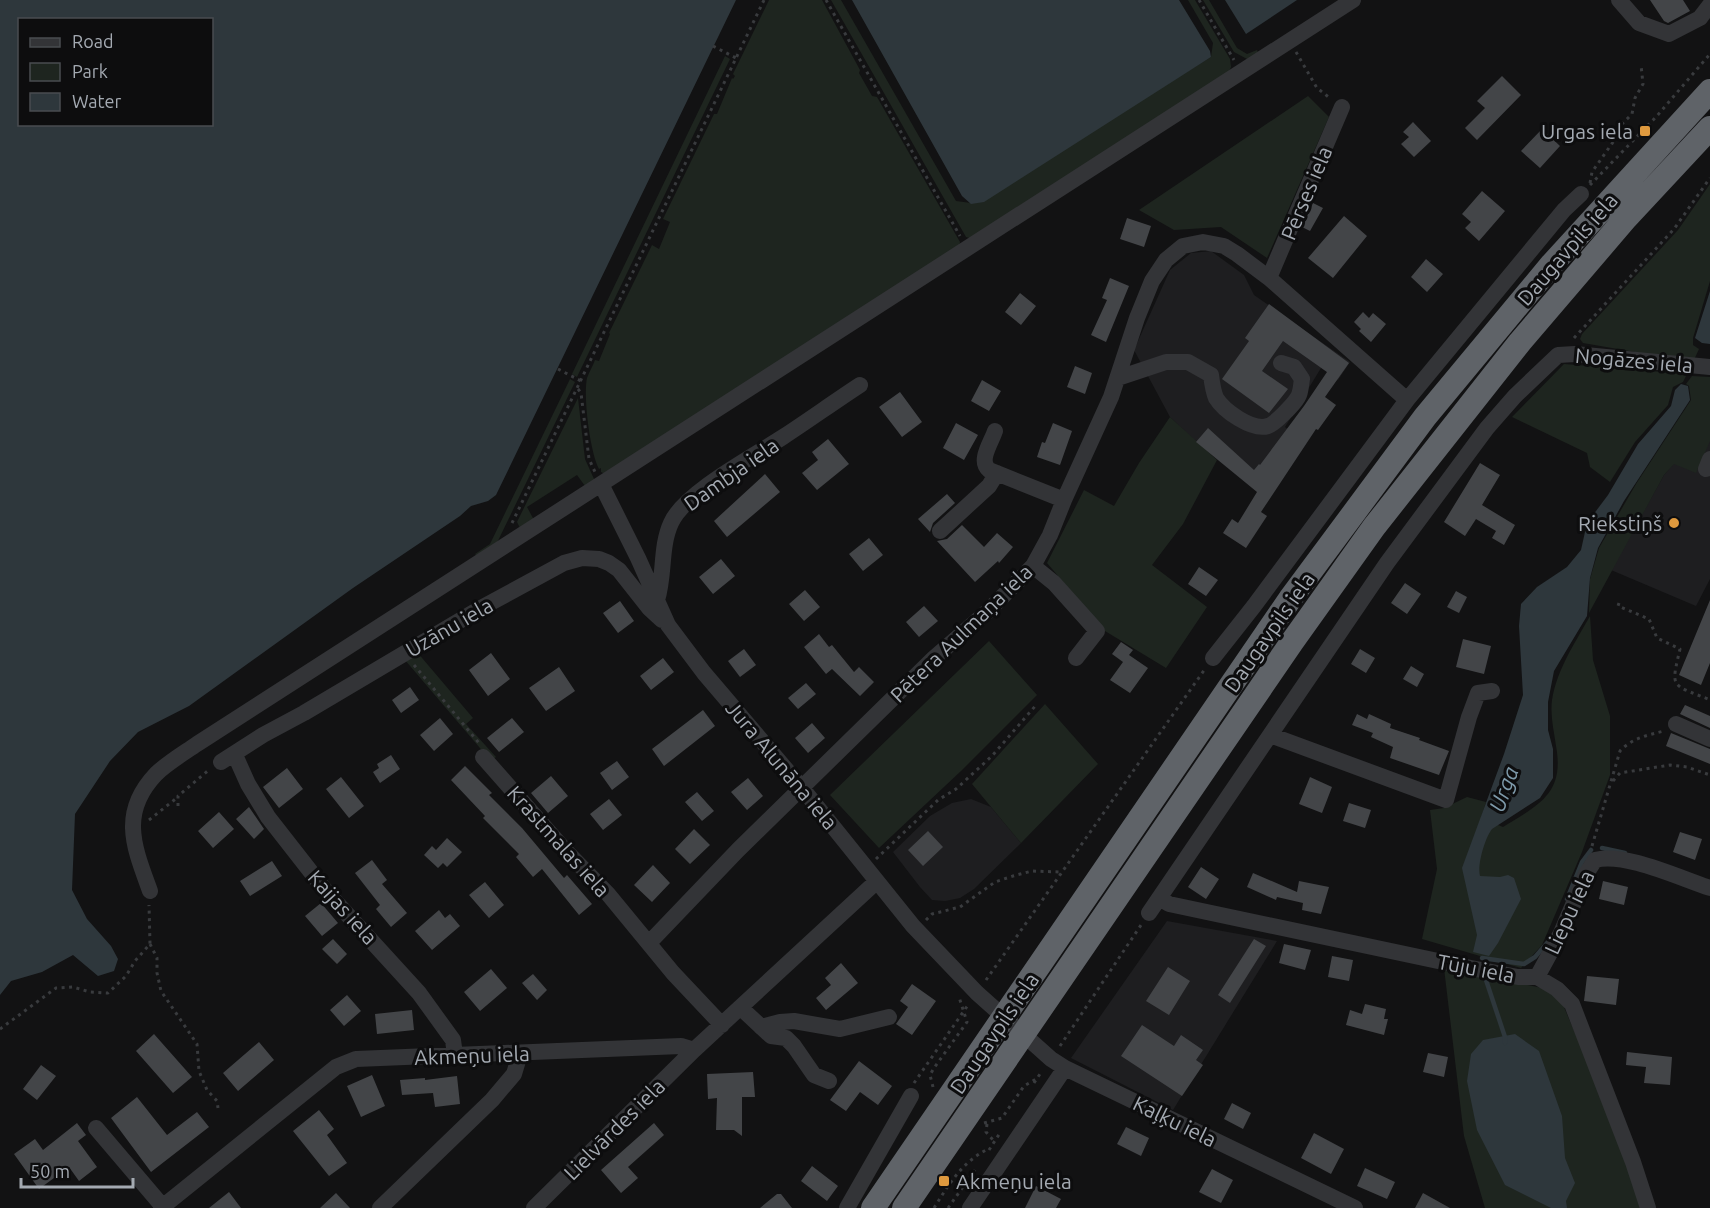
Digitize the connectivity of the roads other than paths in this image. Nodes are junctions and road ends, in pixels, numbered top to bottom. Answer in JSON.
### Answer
{"nodes":[{"id":1,"x":1353,"y":0,"type":"edge"},
{"id":2,"x":1619,"y":0,"type":"edge"},
{"id":3,"x":1710,"y":5,"type":"edge"},
{"id":4,"x":1710,"y":91,"type":"edge"},
{"id":5,"x":1342,"y":107,"type":"road end"},
{"id":6,"x":1710,"y":128,"type":"edge"},
{"id":7,"x":1585,"y":189,"type":"road end"},
{"id":8,"x":1269,"y":278,"type":"junction"},
{"id":9,"x":1281,"y":363,"type":"dead end"},
{"id":10,"x":1710,"y":367,"type":"edge"},
{"id":11,"x":1118,"y":378,"type":"junction"},
{"id":12,"x":860,"y":385,"type":"dead end"},
{"id":13,"x":1407,"y":400,"type":"junction"},
{"id":14,"x":995,"y":431,"type":"dead end"},
{"id":15,"x":997,"y":474,"type":"junction"},
{"id":16,"x":602,"y":484,"type":"junction"},
{"id":17,"x":1064,"y":500,"type":"junction"},
{"id":18,"x":940,"y":531,"type":"dead end"},
{"id":19,"x":1033,"y":566,"type":"junction"},
{"id":20,"x":657,"y":600,"type":"junction"},
{"id":21,"x":668,"y":625,"type":"junction"},
{"id":22,"x":1076,"y":658,"type":"dead end"},
{"id":23,"x":1213,"y":658,"type":"road end"},
{"id":24,"x":1492,"y":690,"type":"dead end"},
{"id":25,"x":1676,"y":724,"type":"road end"},
{"id":26,"x":1270,"y":735,"type":"junction"},
{"id":27,"x":1710,"y":739,"type":"edge"},
{"id":28,"x":228,"y":758,"type":"joint"},
{"id":29,"x":483,"y":758,"type":"road end"},
{"id":30,"x":802,"y":788,"type":"junction"},
{"id":31,"x":871,"y":875,"type":"junction"},
{"id":32,"x":1710,"y":888,"type":"edge"},
{"id":33,"x":150,"y":891,"type":"road end"},
{"id":34,"x":1160,"y":898,"type":"junction"},
{"id":35,"x":1149,"y":914,"type":"dead end"},
{"id":36,"x":649,"y":943,"type":"junction"},
{"id":37,"x":1537,"y":976,"type":"junction"},
{"id":38,"x":741,"y":1008,"type":"junction"},
{"id":39,"x":889,"y":1017,"type":"dead end"},
{"id":40,"x":1004,"y":1017,"type":"junction"},
{"id":41,"x":722,"y":1025,"type":"junction"},
{"id":42,"x":761,"y":1027,"type":"junction"},
{"id":43,"x":1023,"y":1034,"type":"junction"},
{"id":44,"x":693,"y":1050,"type":"junction"},
{"id":45,"x":520,"y":1053,"type":"junction"},
{"id":46,"x":455,"y":1055,"type":"junction"},
{"id":47,"x":1065,"y":1068,"type":"junction"},
{"id":48,"x":829,"y":1081,"type":"dead end"},
{"id":49,"x":911,"y":1096,"type":"road end"},
{"id":50,"x":96,"y":1128,"type":"dead end"},
{"id":51,"x":976,"y":1206,"type":"edge"},
{"id":52,"x":163,"y":1207,"type":"edge"},
{"id":53,"x":380,"y":1208,"type":"edge"},
{"id":54,"x":534,"y":1208,"type":"edge"},
{"id":55,"x":847,"y":1208,"type":"edge"},
{"id":56,"x":873,"y":1208,"type":"edge"},
{"id":57,"x":904,"y":1208,"type":"edge"},
{"id":58,"x":1355,"y":1208,"type":"edge"},
{"id":59,"x":1648,"y":1208,"type":"edge"}],
"edges":[{"from":1,"to":16,"type":"street"},
{"from":2,"to":3,"type":"street"},
{"from":4,"to":40,"type":"highway","name":"Daugavpils iela"},
{"from":5,"to":8,"type":"street","name":"Pērses iela"},
{"from":6,"to":43,"type":"highway","name":"Daugavpils iela"},
{"from":7,"to":13,"type":"street"},
{"from":8,"to":11,"type":"street","name":"Pētera Aulmaņa iela"},
{"from":8,"to":13,"type":"street"},
{"from":9,"to":11,"type":"street"},
{"from":10,"to":26,"type":"street","name":"Nogāzes iela"},
{"from":11,"to":17,"type":"street","name":"Pētera Aulmaņa iela"},
{"from":12,"to":20,"type":"street","name":"Dambja iela"},
{"from":13,"to":23,"type":"street"},
{"from":14,"to":15,"type":"street"},
{"from":15,"to":17,"type":"street"},
{"from":15,"to":18,"type":"street"},
{"from":16,"to":20,"type":"street","name":"Jura Alunāna iela"},
{"from":16,"to":33,"type":"street"},
{"from":17,"to":19,"type":"street","name":"Pētera Aulmaņa iela"},
{"from":19,"to":22,"type":"street"},
{"from":19,"to":30,"type":"street","name":"Pētera Aulmaņa iela"},
{"from":20,"to":21,"type":"street","name":"Jura Alunāna iela"},
{"from":21,"to":28,"type":"street","name":"Uzānu iela"},
{"from":21,"to":30,"type":"street","name":"Jura Alunāna iela"},
{"from":24,"to":26,"type":"street"},
{"from":25,"to":27,"type":"street"},
{"from":26,"to":34,"type":"street"},
{"from":28,"to":46,"type":"street","name":"Kaijas iela"},
{"from":29,"to":36,"type":"street","name":"Krastmalas iela"},
{"from":30,"to":31,"type":"street","name":"Jura Alunāna iela"},
{"from":30,"to":36,"type":"street","name":"Pētera Aulmaņa iela"},
{"from":31,"to":38,"type":"street"},
{"from":31,"to":40,"type":"street","name":"Jura Alunāna iela"},
{"from":32,"to":37,"type":"street","name":"Liepu iela"},
{"from":34,"to":35,"type":"street"},
{"from":34,"to":37,"type":"street","name":"Tūju iela"},
{"from":36,"to":41,"type":"street","name":"Krastmalas iela"},
{"from":37,"to":59,"type":"street","name":"Tūju iela"},
{"from":38,"to":41,"type":"street"},
{"from":38,"to":42,"type":"street"},
{"from":39,"to":42,"type":"street"},
{"from":40,"to":43,"type":"street","name":"Kaļķu iela"},
{"from":40,"to":56,"type":"highway","name":"Daugavpils iela"},
{"from":41,"to":44,"type":"street"},
{"from":42,"to":48,"type":"street"},
{"from":43,"to":47,"type":"street","name":"Kaļķu iela"},
{"from":43,"to":57,"type":"highway","name":"Daugavpils iela"},
{"from":44,"to":45,"type":"street","name":"Akmeņu iela"},
{"from":44,"to":54,"type":"street","name":"Lielvārdes iela"},
{"from":45,"to":46,"type":"street","name":"Akmeņu iela"},
{"from":45,"to":53,"type":"street"},
{"from":46,"to":52,"type":"street","name":"Akmeņu iela"},
{"from":47,"to":51,"type":"street"},
{"from":47,"to":58,"type":"street","name":"Kaļķu iela"},
{"from":49,"to":55,"type":"street"},
{"from":50,"to":52,"type":"street"}]}
